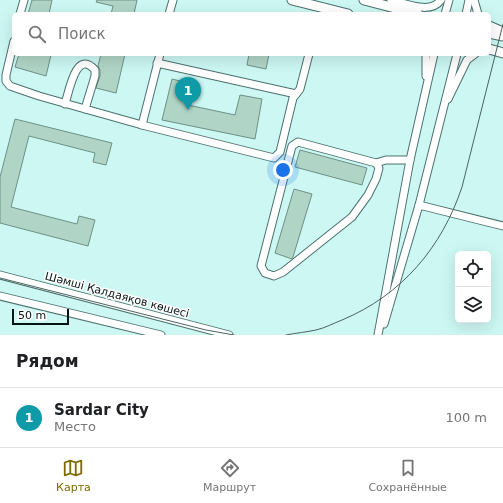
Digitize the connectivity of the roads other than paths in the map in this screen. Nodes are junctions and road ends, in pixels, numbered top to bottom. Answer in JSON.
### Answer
{"nodes":[{"id":1,"x":24,"y":0,"type":"edge"},
{"id":2,"x":173,"y":0,"type":"edge"},
{"id":3,"x":292,"y":0,"type":"edge"},
{"id":4,"x":364,"y":0,"type":"edge"},
{"id":5,"x":391,"y":0,"type":"edge"},
{"id":6,"x":441,"y":0,"type":"edge"},
{"id":7,"x":449,"y":0,"type":"edge"},
{"id":8,"x":469,"y":0,"type":"edge"},
{"id":9,"x":474,"y":0,"type":"edge"},
{"id":10,"x":21,"y":12,"type":"edge"},
{"id":11,"x":170,"y":12,"type":"edge"},
{"id":12,"x":339,"y":12,"type":"edge"},
{"id":13,"x":410,"y":12,"type":"edge"},
{"id":14,"x":446,"y":12,"type":"edge"},
{"id":15,"x":466,"y":12,"type":"edge"},
{"id":16,"x":477,"y":12,"type":"edge"},
{"id":17,"x":491,"y":26,"type":"edge"},
{"id":18,"x":503,"y":31,"type":"edge"},
{"id":19,"x":491,"y":33,"type":"edge"},
{"id":20,"x":503,"y":36,"type":"edge"},
{"id":21,"x":12,"y":50,"type":"edge"},
{"id":22,"x":160,"y":56,"type":"edge"},
{"id":23,"x":308,"y":56,"type":"edge"},
{"id":24,"x":426,"y":56,"type":"edge"},
{"id":25,"x":434,"y":56,"type":"edge"},
{"id":26,"x":456,"y":56,"type":"edge"},
{"id":27,"x":473,"y":56,"type":"edge"},
{"id":28,"x":158,"y":63,"type":"junction"},
{"id":29,"x":427,"y":85,"type":"junction"},
{"id":30,"x":296,"y":94,"type":"junction"},
{"id":31,"x":65,"y":104,"type":"junction"},
{"id":32,"x":443,"y":108,"type":"junction"},
{"id":33,"x":84,"y":109,"type":"junction"},
{"id":34,"x":142,"y":125,"type":"junction"},
{"id":35,"x":274,"y":158,"type":"junction"},
{"id":36,"x":410,"y":160,"type":"junction"},
{"id":37,"x":288,"y":162,"type":"junction"},
{"id":38,"x":376,"y":163,"type":"junction"},
{"id":39,"x":419,"y":205,"type":"junction"},
{"id":40,"x":503,"y":226,"type":"edge"},
{"id":41,"x":0,"y":275,"type":"edge"},
{"id":42,"x":0,"y":296,"type":"edge"},
{"id":43,"x":161,"y":335,"type":"edge"},
{"id":44,"x":229,"y":335,"type":"edge"},
{"id":45,"x":380,"y":335,"type":"edge"}],
"edges":[{"from":1,"to":10,"type":"street"},
{"from":2,"to":11,"type":"street"},
{"from":3,"to":12,"type":"main road"},
{"from":4,"to":13,"type":"main road"},
{"from":5,"to":6,"type":"street"},
{"from":7,"to":14,"type":"street"},
{"from":8,"to":15,"type":"street"},
{"from":9,"to":16,"type":"street"},
{"from":17,"to":18,"type":"street"},
{"from":19,"to":20,"type":"main road"},
{"from":21,"to":31,"type":"street"},
{"from":22,"to":28,"type":"street"},
{"from":23,"to":30,"type":"street"},
{"from":24,"to":29,"type":"street"},
{"from":25,"to":29,"type":"street"},
{"from":26,"to":32,"type":"street"},
{"from":27,"to":32,"type":"street"},
{"from":28,"to":30,"type":"street"},
{"from":28,"to":34,"type":"street"},
{"from":29,"to":36,"type":"street"},
{"from":30,"to":35,"type":"street"},
{"from":31,"to":33,"type":"street"},
{"from":31,"to":33,"type":"street"},
{"from":32,"to":39,"type":"street"},
{"from":33,"to":34,"type":"street"},
{"from":34,"to":35,"type":"street"},
{"from":35,"to":37,"type":"street"},
{"from":36,"to":38,"type":"street"},
{"from":36,"to":45,"type":"street"},
{"from":37,"to":38,"type":"street"},
{"from":37,"to":38,"type":"street"},
{"from":39,"to":40,"type":"street"},
{"from":39,"to":45,"type":"street"},
{"from":41,"to":44,"type":"street","name":"Шәмші Қалдаяқов көшесі"},
{"from":42,"to":43,"type":"street"}]}
